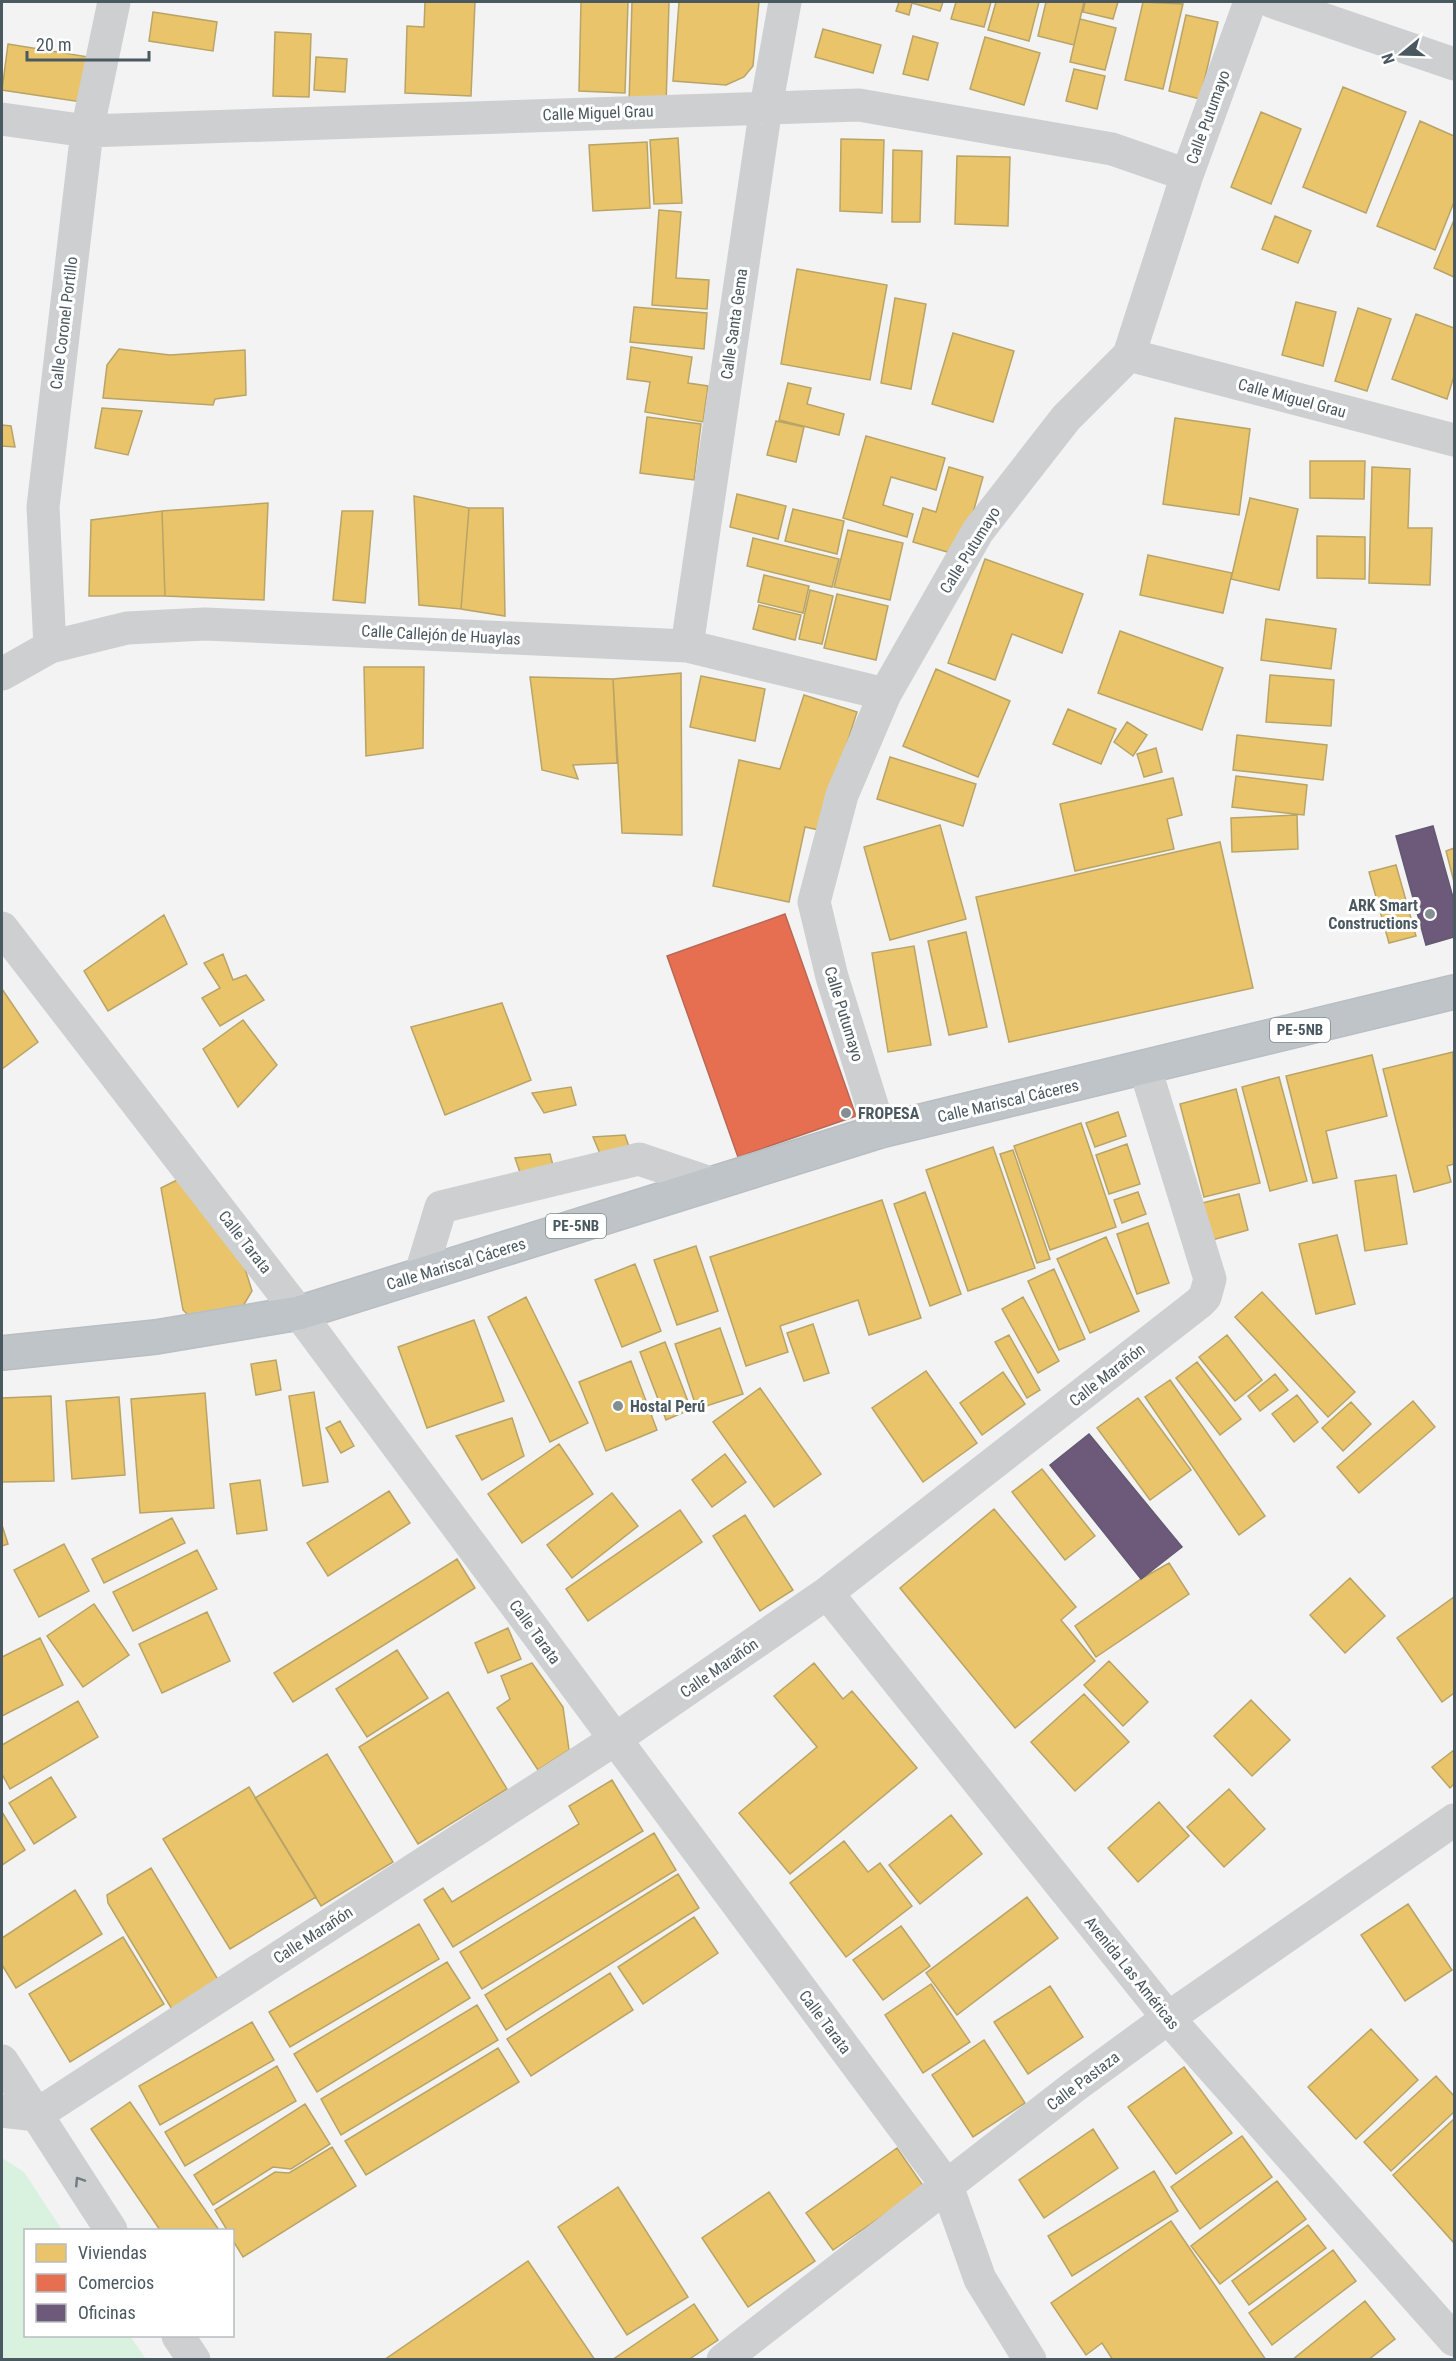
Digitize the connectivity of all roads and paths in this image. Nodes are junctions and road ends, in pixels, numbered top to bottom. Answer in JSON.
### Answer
{"nodes":[{"id":1,"x":114,"y":2,"type":"edge"},
{"id":2,"x":785,"y":2,"type":"edge"},
{"id":3,"x":1250,"y":2,"type":"edge"},
{"id":4,"x":1273,"y":2,"type":"edge"},
{"id":5,"x":1455,"y":64,"type":"edge"},
{"id":6,"x":766,"y":107,"type":"junction"},
{"id":7,"x":2,"y":119,"type":"edge"},
{"id":8,"x":87,"y":131,"type":"junction"},
{"id":9,"x":1187,"y":175,"type":"junction"},
{"id":10,"x":1129,"y":356,"type":"junction"},
{"id":11,"x":1455,"y":440,"type":"edge"},
{"id":12,"x":687,"y":646,"type":"junction"},
{"id":13,"x":50,"y":647,"type":"junction"},
{"id":14,"x":2,"y":674,"type":"edge"},
{"id":15,"x":885,"y":694,"type":"junction"},
{"id":16,"x":2,"y":928,"type":"edge"},
{"id":17,"x":1455,"y":992,"type":"edge"},
{"id":18,"x":1145,"y":1068,"type":"junction"},
{"id":19,"x":880,"y":1131,"type":"junction"},
{"id":20,"x":712,"y":1184,"type":"junction"},
{"id":21,"x":420,"y":1276,"type":"junction"},
{"id":22,"x":299,"y":1313,"type":"junction"},
{"id":23,"x":2,"y":1353,"type":"edge"},
{"id":24,"x":827,"y":1593,"type":"junction"},
{"id":25,"x":614,"y":1740,"type":"junction"},
{"id":26,"x":1455,"y":1820,"type":"edge"},
{"id":27,"x":1168,"y":2018,"type":"junction"},
{"id":28,"x":2,"y":2061,"type":"edge"},
{"id":29,"x":2,"y":2111,"type":"edge"},
{"id":30,"x":36,"y":2115,"type":"junction"},
{"id":31,"x":947,"y":2186,"type":"junction"},
{"id":32,"x":110,"y":2229,"type":"edge"},
{"id":33,"x":179,"y":2337,"type":"edge"},
{"id":34,"x":1455,"y":2340,"type":"edge"},
{"id":35,"x":194,"y":2360,"type":"edge"},
{"id":36,"x":723,"y":2360,"type":"edge"},
{"id":37,"x":1030,"y":2360,"type":"edge"}],
"edges":[{"from":1,"to":8,"type":"street","name":"Calle Coronel Portillo"},
{"from":2,"to":6,"type":"street","name":"Calle Santa Gema"},
{"from":3,"to":9,"type":"street","name":"Calle Putumayo"},
{"from":4,"to":5,"type":"street"},
{"from":6,"to":8,"type":"street","name":"Calle Miguel Grau"},
{"from":6,"to":9,"type":"street","name":"Calle Miguel Grau"},
{"from":6,"to":12,"type":"street","name":"Calle Santa Gema"},
{"from":7,"to":8,"type":"street","name":"Calle Miguel Grau"},
{"from":8,"to":13,"type":"street","name":"Calle Coronel Portillo"},
{"from":9,"to":10,"type":"street","name":"Calle Putumayo"},
{"from":10,"to":11,"type":"street","name":"Calle Miguel Grau"},
{"from":10,"to":15,"type":"street","name":"Calle Putumayo"},
{"from":12,"to":13,"type":"street","name":"Calle Callejón de Huaylas"},
{"from":12,"to":15,"type":"street","name":"Calle Callejón de Huaylas"},
{"from":13,"to":14,"type":"street","name":"Calle Callejón de Huaylas"},
{"from":15,"to":19,"type":"street","name":"Calle Putumayo"},
{"from":16,"to":22,"type":"street","name":"Calle Tarata"},
{"from":17,"to":18,"type":"highway","number":"PE-5NB"},
{"from":18,"to":19,"type":"highway","name":"Calle Mariscal Cáceres","number":"PE-5NB"},
{"from":18,"to":24,"type":"street","name":"Calle Marañón"},
{"from":19,"to":20,"type":"highway","name":"Calle Mariscal Cáceres","number":"PE-5NB"},
{"from":20,"to":21,"type":"highway","name":"Calle Mariscal Cáceres","number":"PE-5NB"},
{"from":20,"to":21,"type":"street"},
{"from":21,"to":22,"type":"highway","name":"Calle Mariscal Cáceres","number":"PE-5NB"},
{"from":22,"to":23,"type":"highway","name":"Calle Mariscal Cáceres","number":"PE-5NB"},
{"from":22,"to":25,"type":"street","name":"Calle Tarata"},
{"from":24,"to":25,"type":"street","name":"Calle Marañón"},
{"from":24,"to":27,"type":"street","name":"Avenida Las Américas"},
{"from":25,"to":30,"type":"street","name":"Calle Marañón"},
{"from":25,"to":31,"type":"street","name":"Calle Tarata"},
{"from":26,"to":27,"type":"street","name":"Calle Pastaza"},
{"from":27,"to":31,"type":"street","name":"Calle Pastaza"},
{"from":27,"to":34,"type":"street","name":"Avenida Las Américas"},
{"from":28,"to":30,"type":"street"},
{"from":29,"to":30,"type":"street"},
{"from":32,"to":30,"type":"street","one_way":true},
{"from":31,"to":36,"type":"street","name":"Calle Pastaza"},
{"from":31,"to":37,"type":"street","name":"Calle Tarata"},
{"from":33,"to":35,"type":"street"}]}
